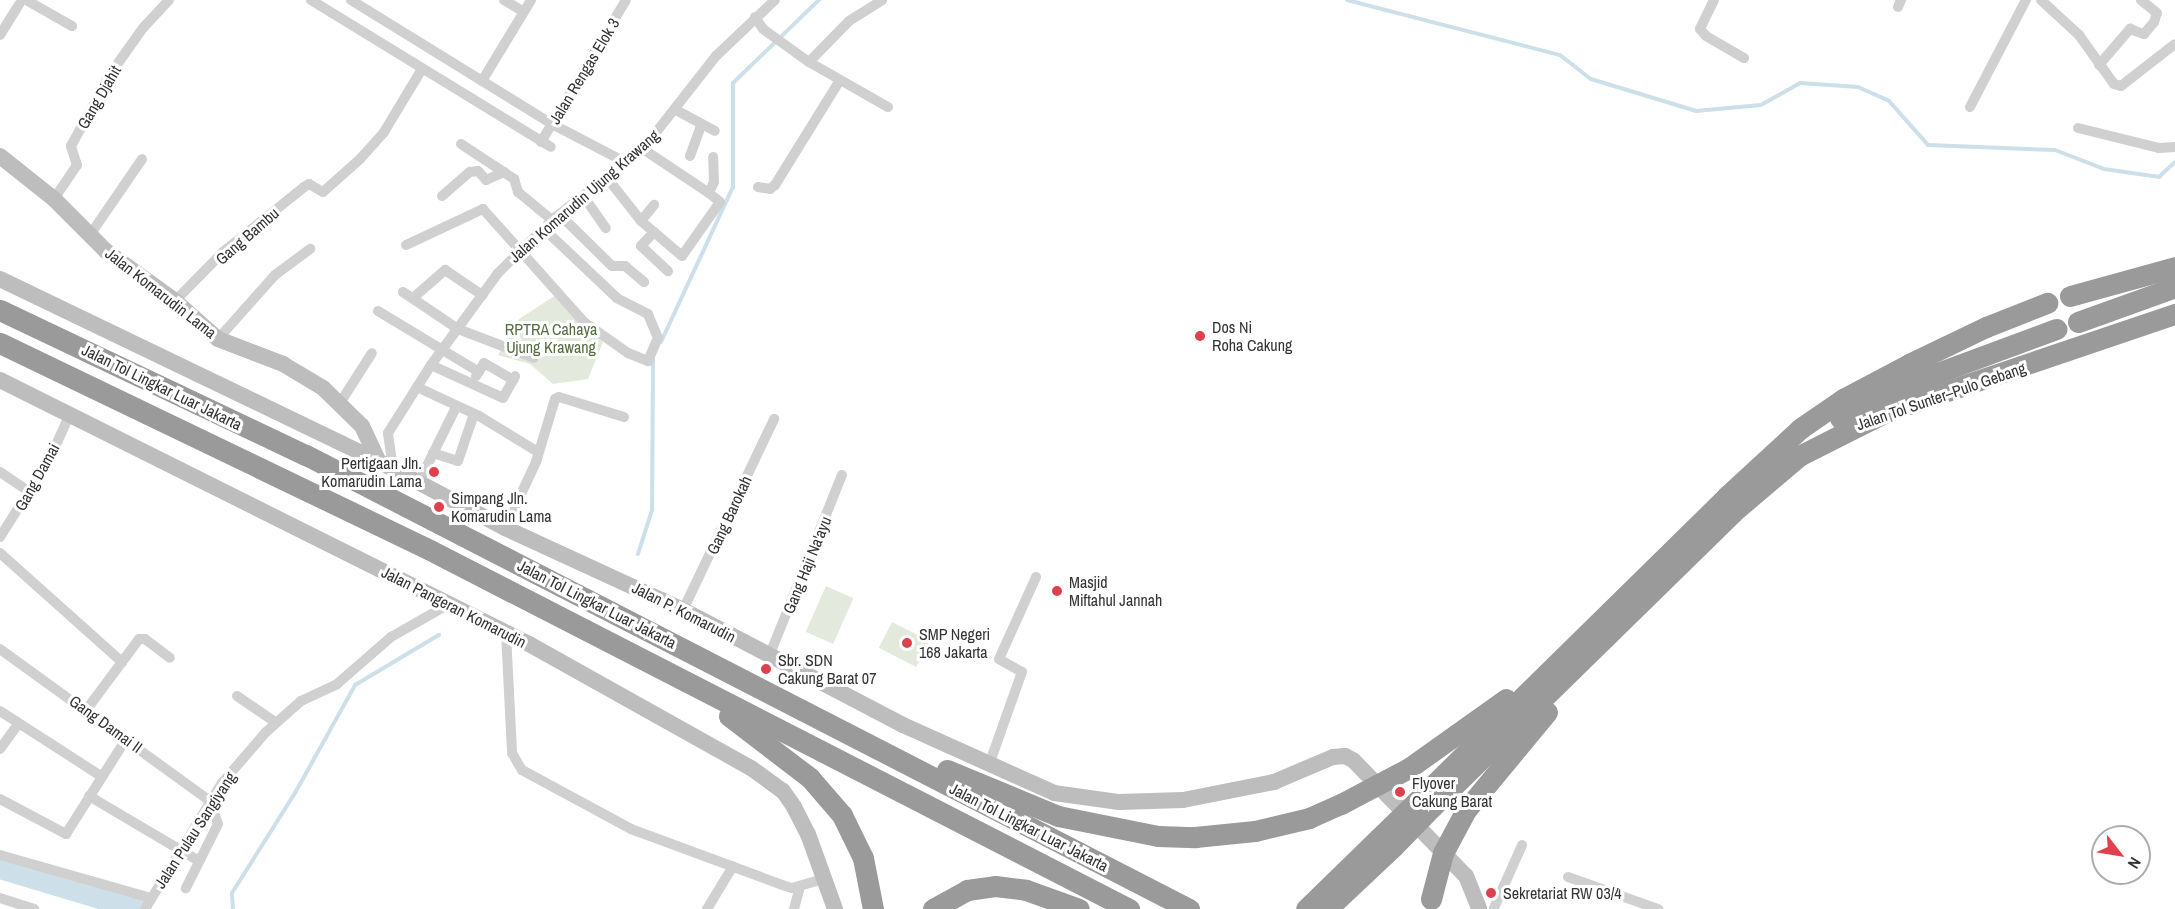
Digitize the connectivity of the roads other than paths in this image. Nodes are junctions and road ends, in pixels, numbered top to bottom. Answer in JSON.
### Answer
{"nodes":[{"id":1,"x":169,"y":0,"type":"edge"},
{"id":2,"x":311,"y":0,"type":"edge"},
{"id":3,"x":351,"y":0,"type":"edge"},
{"id":4,"x":504,"y":0,"type":"edge"},
{"id":5,"x":531,"y":0,"type":"edge"},
{"id":6,"x":626,"y":0,"type":"edge"},
{"id":7,"x":775,"y":0,"type":"edge"},
{"id":8,"x":882,"y":0,"type":"edge"},
{"id":9,"x":1714,"y":0,"type":"edge"},
{"id":10,"x":2026,"y":0,"type":"edge"},
{"id":11,"x":2041,"y":0,"type":"edge"},
{"id":12,"x":2141,"y":0,"type":"edge"},
{"id":13,"x":19,"y":1,"type":"edge"},
{"id":14,"x":524,"y":12,"type":"junction"},
{"id":15,"x":755,"y":17,"type":"junction"},
{"id":16,"x":72,"y":26,"type":"dead end"},
{"id":17,"x":0,"y":35,"type":"edge"},
{"id":18,"x":2175,"y":44,"type":"edge"},
{"id":19,"x":1744,"y":58,"type":"dead end"},
{"id":20,"x":809,"y":62,"type":"junction"},
{"id":21,"x":2099,"y":65,"type":"junction"},
{"id":22,"x":422,"y":69,"type":"junction"},
{"id":23,"x":840,"y":80,"type":"junction"},
{"id":24,"x":482,"y":81,"type":"junction"},
{"id":25,"x":888,"y":107,"type":"dead end"},
{"id":26,"x":1970,"y":107,"type":"dead end"},
{"id":27,"x":676,"y":110,"type":"junction"},
{"id":28,"x":552,"y":124,"type":"junction"},
{"id":29,"x":701,"y":125,"type":"junction"},
{"id":30,"x":2078,"y":128,"type":"dead end"},
{"id":31,"x":716,"y":131,"type":"dead end"},
{"id":32,"x":461,"y":144,"type":"dead end"},
{"id":33,"x":2175,"y":147,"type":"edge"},
{"id":34,"x":643,"y":149,"type":"junction"},
{"id":35,"x":0,"y":156,"type":"edge"},
{"id":36,"x":690,"y":156,"type":"dead end"},
{"id":37,"x":713,"y":157,"type":"dead end"},
{"id":38,"x":142,"y":159,"type":"dead end"},
{"id":39,"x":625,"y":162,"type":"junction"},
{"id":40,"x":504,"y":172,"type":"junction"},
{"id":41,"x":608,"y":179,"type":"junction"},
{"id":42,"x":758,"y":187,"type":"dead end"},
{"id":43,"x":709,"y":193,"type":"junction"},
{"id":44,"x":442,"y":196,"type":"dead end"},
{"id":45,"x":584,"y":197,"type":"junction"},
{"id":46,"x":54,"y":199,"type":"junction"},
{"id":47,"x":654,"y":205,"type":"dead end"},
{"id":48,"x":556,"y":218,"type":"junction"},
{"id":49,"x":641,"y":221,"type":"junction"},
{"id":50,"x":606,"y":228,"type":"dead end"},
{"id":51,"x":544,"y":229,"type":"junction"},
{"id":52,"x":654,"y":232,"type":"junction"},
{"id":53,"x":90,"y":235,"type":"junction"},
{"id":54,"x":405,"y":245,"type":"dead end"},
{"id":55,"x":309,"y":249,"type":"dead end"},
{"id":56,"x":521,"y":251,"type":"junction"},
{"id":57,"x":2175,"y":267,"type":"edge"},
{"id":58,"x":668,"y":271,"type":"dead end"},
{"id":59,"x":0,"y":279,"type":"edge"},
{"id":60,"x":644,"y":282,"type":"dead end"},
{"id":61,"x":2175,"y":287,"type":"edge"},
{"id":62,"x":482,"y":294,"type":"junction"},
{"id":63,"x":2070,"y":296,"type":"dead end"},
{"id":64,"x":175,"y":301,"type":"junction"},
{"id":65,"x":2047,"y":303,"type":"dead end"},
{"id":66,"x":0,"y":310,"type":"edge"},
{"id":67,"x":378,"y":311,"type":"dead end"},
{"id":68,"x":2175,"y":314,"type":"edge"},
{"id":69,"x":2078,"y":322,"type":"dead end"},
{"id":70,"x":458,"y":329,"type":"junction"},
{"id":71,"x":2056,"y":330,"type":"dead end"},
{"id":72,"x":218,"y":339,"type":"junction"},
{"id":73,"x":0,"y":343,"type":"edge"},
{"id":74,"x":372,"y":353,"type":"dead end"},
{"id":75,"x":442,"y":353,"type":"junction"},
{"id":76,"x":534,"y":358,"type":"dead end"},
{"id":77,"x":431,"y":365,"type":"junction"},
{"id":78,"x":476,"y":377,"type":"junction"},
{"id":79,"x":0,"y":380,"type":"edge"},
{"id":80,"x":417,"y":387,"type":"junction"},
{"id":81,"x":340,"y":403,"type":"junction"},
{"id":82,"x":456,"y":407,"type":"junction"},
{"id":83,"x":70,"y":414,"type":"junction"},
{"id":84,"x":477,"y":415,"type":"junction"},
{"id":85,"x":624,"y":417,"type":"dead end"},
{"id":86,"x":774,"y":419,"type":"dead end"},
{"id":87,"x":538,"y":452,"type":"junction"},
{"id":88,"x":433,"y":453,"type":"junction"},
{"id":89,"x":386,"y":465,"type":"junction"},
{"id":90,"x":1786,"y":465,"type":"junction"},
{"id":91,"x":0,"y":472,"type":"edge"},
{"id":92,"x":842,"y":475,"type":"dead end"},
{"id":93,"x":419,"y":482,"type":"junction"},
{"id":94,"x":30,"y":492,"type":"junction"},
{"id":95,"x":506,"y":528,"type":"junction"},
{"id":96,"x":0,"y":537,"type":"edge"},
{"id":97,"x":0,"y":553,"type":"edge"},
{"id":98,"x":1036,"y":577,"type":"dead end"},
{"id":99,"x":449,"y":605,"type":"junction"},
{"id":100,"x":683,"y":610,"type":"junction"},
{"id":101,"x":1626,"y":618,"type":"junction"},
{"id":102,"x":504,"y":632,"type":"junction"},
{"id":103,"x":0,"y":650,"type":"edge"},
{"id":104,"x":770,"y":654,"type":"junction"},
{"id":105,"x":1564,"y":656,"type":"junction"},
{"id":106,"x":170,"y":658,"type":"dead end"},
{"id":107,"x":641,"y":661,"type":"junction"},
{"id":108,"x":122,"y":662,"type":"junction"},
{"id":109,"x":237,"y":696,"type":"dead end"},
{"id":110,"x":797,"y":706,"type":"junction"},
{"id":111,"x":87,"y":709,"type":"junction"},
{"id":112,"x":0,"y":711,"type":"edge"},
{"id":113,"x":275,"y":722,"type":"junction"},
{"id":114,"x":18,"y":724,"type":"junction"},
{"id":115,"x":126,"y":739,"type":"junction"},
{"id":116,"x":0,"y":749,"type":"edge"},
{"id":117,"x":989,"y":765,"type":"junction"},
{"id":118,"x":101,"y":776,"type":"junction"},
{"id":119,"x":89,"y":796,"type":"junction"},
{"id":120,"x":0,"y":799,"type":"edge"},
{"id":121,"x":210,"y":801,"type":"junction"},
{"id":122,"x":1427,"y":802,"type":"junction"},
{"id":123,"x":1386,"y":842,"type":"junction"},
{"id":124,"x":1522,"y":845,"type":"dead end"},
{"id":125,"x":178,"y":850,"type":"junction"},
{"id":126,"x":0,"y":855,"type":"edge"},
{"id":127,"x":199,"y":861,"type":"junction"},
{"id":128,"x":733,"y":866,"type":"junction"},
{"id":129,"x":1568,"y":877,"type":"dead end"},
{"id":130,"x":824,"y":879,"type":"junction"},
{"id":131,"x":800,"y":886,"type":"junction"},
{"id":132,"x":186,"y":888,"type":"dead end"},
{"id":133,"x":0,"y":898,"type":"edge"},
{"id":134,"x":148,"y":903,"type":"edge"},
{"id":135,"x":1430,"y":904,"type":"edge"},
{"id":136,"x":1639,"y":906,"type":"edge"},
{"id":137,"x":1488,"y":908,"type":"edge"},
{"id":138,"x":34,"y":909,"type":"edge"},
{"id":139,"x":707,"y":909,"type":"edge"},
{"id":140,"x":794,"y":909,"type":"edge"},
{"id":141,"x":835,"y":909,"type":"edge"},
{"id":142,"x":873,"y":909,"type":"edge"},
{"id":143,"x":933,"y":909,"type":"edge"},
{"id":144,"x":1078,"y":909,"type":"edge"},
{"id":145,"x":1129,"y":909,"type":"edge"},
{"id":146,"x":1189,"y":909,"type":"edge"},
{"id":147,"x":1307,"y":909,"type":"edge"},
{"id":148,"x":1327,"y":909,"type":"edge"},
{"id":149,"x":1658,"y":909,"type":"edge"}],
"edges":[{"from":1,"to":46,"type":"street","name":"Gang Djahit"},
{"from":2,"to":22,"type":"street"},
{"from":3,"to":24,"type":"street"},
{"from":4,"to":14,"type":"street"},
{"from":5,"to":14,"type":"street"},
{"from":6,"to":28,"type":"street","name":"Jalan Rengas Elok 3"},
{"from":7,"to":15,"type":"street","name":"Jalan Komarudin Ujung Krawang"},
{"from":8,"to":20,"type":"street"},
{"from":9,"to":19,"type":"street"},
{"from":10,"to":26,"type":"street"},
{"from":11,"to":21,"type":"street"},
{"from":12,"to":21,"type":"street"},
{"from":13,"to":16,"type":"street"},
{"from":13,"to":17,"type":"street"},
{"from":14,"to":24,"type":"street"},
{"from":15,"to":20,"type":"street"},
{"from":15,"to":27,"type":"street","name":"Jalan Komarudin Ujung Krawang"},
{"from":18,"to":21,"type":"street"},
{"from":20,"to":23,"type":"street"},
{"from":22,"to":28,"type":"street","name":"Jalan Rengas Elok 3"},
{"from":22,"to":64,"type":"street","name":"Gang Bambu"},
{"from":23,"to":25,"type":"street"},
{"from":23,"to":42,"type":"street"},
{"from":24,"to":28,"type":"street"},
{"from":27,"to":29,"type":"street"},
{"from":27,"to":34,"type":"street","name":"Jalan Komarudin Ujung Krawang"},
{"from":28,"to":39,"type":"street"},
{"from":29,"to":31,"type":"street"},
{"from":29,"to":36,"type":"street"},
{"from":30,"to":33,"type":"street"},
{"from":32,"to":40,"type":"street"},
{"from":34,"to":39,"type":"street","name":"Jalan Komarudin Ujung Krawang"},
{"from":34,"to":43,"type":"street"},
{"from":35,"to":46,"type":"street","name":"Jalan Komarudin Lama"},
{"from":37,"to":43,"type":"street"},
{"from":38,"to":53,"type":"street"},
{"from":39,"to":41,"type":"street","name":"Jalan Komarudin Ujung Krawang"},
{"from":40,"to":44,"type":"street"},
{"from":40,"to":48,"type":"street"},
{"from":41,"to":45,"type":"street","name":"Jalan Komarudin Ujung Krawang"},
{"from":41,"to":49,"type":"street"},
{"from":43,"to":52,"type":"street"},
{"from":45,"to":48,"type":"street","name":"Jalan Komarudin Ujung Krawang"},
{"from":45,"to":50,"type":"street"},
{"from":46,"to":53,"type":"street","name":"Jalan Komarudin Lama"},
{"from":47,"to":49,"type":"street"},
{"from":48,"to":51,"type":"street","name":"Jalan Komarudin Ujung Krawang"},
{"from":48,"to":60,"type":"street"},
{"from":49,"to":52,"type":"street"},
{"from":51,"to":56,"type":"street","name":"Jalan Komarudin Ujung Krawang"},
{"from":51,"to":56,"type":"street"},
{"from":52,"to":58,"type":"street"},
{"from":53,"to":64,"type":"street","name":"Jalan Komarudin Lama"},
{"from":54,"to":56,"type":"street"},
{"from":55,"to":72,"type":"street"},
{"from":56,"to":62,"type":"street","name":"Jalan Komarudin Ujung Krawang"},
{"from":57,"to":63,"type":"highway"},
{"from":59,"to":89,"type":"street"},
{"from":61,"to":69,"type":"highway"},
{"from":62,"to":70,"type":"street","name":"Jalan Komarudin Ujung Krawang"},
{"from":62,"to":70,"type":"street"},
{"from":64,"to":72,"type":"street","name":"Jalan Komarudin Lama"},
{"from":65,"to":105,"type":"highway","name":"Jalan Tol Sunter–Pulo Gebang"},
{"from":66,"to":110,"type":"highway","name":"Jalan Tol Lingkar Luar Jakarta"},
{"from":67,"to":75,"type":"street"},
{"from":68,"to":90,"type":"highway","name":"Jalan Tol Sunter–Pulo Gebang"},
{"from":70,"to":75,"type":"street","name":"Jalan Komarudin Ujung Krawang"},
{"from":70,"to":76,"type":"street"},
{"from":71,"to":90,"type":"highway"},
{"from":72,"to":81,"type":"street","name":"Jalan Komarudin Lama"},
{"from":73,"to":107,"type":"highway","name":"Jalan Tol Lingkar Luar Jakarta"},
{"from":74,"to":81,"type":"street"},
{"from":75,"to":77,"type":"street","name":"Jalan Komarudin Ujung Krawang"},
{"from":75,"to":78,"type":"street"},
{"from":77,"to":78,"type":"street"},
{"from":77,"to":80,"type":"street","name":"Jalan Komarudin Ujung Krawang"},
{"from":78,"to":78,"type":"street"},
{"from":79,"to":83,"type":"street","name":"Jalan Pangeran Komarudin"},
{"from":80,"to":82,"type":"street"},
{"from":80,"to":89,"type":"street","name":"Jalan Komarudin Ujung Krawang"},
{"from":81,"to":89,"type":"street","name":"Jalan Komarudin Lama"},
{"from":82,"to":84,"type":"street"},
{"from":82,"to":88,"type":"street"},
{"from":83,"to":94,"type":"street","name":"Gang Damai"},
{"from":83,"to":99,"type":"street","name":"Jalan Pangeran Komarudin"},
{"from":84,"to":87,"type":"street"},
{"from":84,"to":88,"type":"street"},
{"from":85,"to":87,"type":"street"},
{"from":86,"to":100,"type":"street","name":"Gang Barokah"},
{"from":87,"to":95,"type":"street"},
{"from":88,"to":93,"type":"street"},
{"from":89,"to":93,"type":"street","name":"Jalan P. Komarudin"},
{"from":90,"to":101,"type":"highway","name":"Jalan Tol Sunter–Pulo Gebang"},
{"from":91,"to":94,"type":"street"},
{"from":92,"to":104,"type":"street","name":"Gang Haji Na'ayu"},
{"from":93,"to":95,"type":"street","name":"Jalan P. Komarudin"},
{"from":94,"to":96,"type":"street","name":"Gang Damai"},
{"from":95,"to":100,"type":"street","name":"Jalan P. Komarudin"},
{"from":97,"to":108,"type":"street"},
{"from":98,"to":117,"type":"street"},
{"from":99,"to":102,"type":"street","name":"Jalan Pangeran Komarudin"},
{"from":99,"to":113,"type":"street","name":"Jalan Pulau Sangiyang"},
{"from":100,"to":104,"type":"street","name":"Jalan P. Komarudin"},
{"from":101,"to":122,"type":"highway"},
{"from":101,"to":135,"type":"highway","bridge":true},
{"from":102,"to":128,"type":"street"},
{"from":102,"to":130,"type":"street","name":"Jalan Pangeran Komarudin"},
{"from":103,"to":111,"type":"street","name":"Gang Damai II"},
{"from":104,"to":117,"type":"street","name":"Jalan P. Komarudin"},
{"from":105,"to":110,"type":"highway","bridge":true},
{"from":105,"to":122,"type":"highway"},
{"from":106,"to":108,"type":"street"},
{"from":107,"to":142,"type":"highway"},
{"from":107,"to":145,"type":"highway","name":"Jalan Tol Lingkar Luar Jakarta"},
{"from":108,"to":111,"type":"street"},
{"from":109,"to":113,"type":"street"},
{"from":110,"to":146,"type":"highway","name":"Jalan Tol Lingkar Luar Jakarta"},
{"from":111,"to":115,"type":"street","name":"Gang Damai II"},
{"from":112,"to":114,"type":"street"},
{"from":113,"to":121,"type":"street","name":"Jalan Pulau Sangiyang"},
{"from":114,"to":116,"type":"street"},
{"from":114,"to":118,"type":"street"},
{"from":115,"to":118,"type":"street"},
{"from":115,"to":121,"type":"street","name":"Gang Damai II"},
{"from":117,"to":137,"type":"street","name":"Jalan P. Komarudin"},
{"from":118,"to":119,"type":"street"},
{"from":119,"to":120,"type":"street"},
{"from":119,"to":125,"type":"street"},
{"from":121,"to":125,"type":"street","name":"Jalan Pulau Sangiyang"},
{"from":121,"to":127,"type":"street"},
{"from":122,"to":123,"type":"highway","bridge":true},
{"from":123,"to":147,"type":"highway"},
{"from":123,"to":148,"type":"highway"},
{"from":124,"to":137,"type":"street"},
{"from":125,"to":127,"type":"street"},
{"from":125,"to":134,"type":"street","name":"Jalan Pulau Sangiyang"},
{"from":126,"to":134,"type":"street"},
{"from":127,"to":132,"type":"street"},
{"from":128,"to":131,"type":"street"},
{"from":128,"to":139,"type":"street"},
{"from":129,"to":136,"type":"street"},
{"from":130,"to":131,"type":"street"},
{"from":130,"to":141,"type":"street","name":"Jalan Pangeran Komarudin"},
{"from":131,"to":140,"type":"street"},
{"from":133,"to":138,"type":"street"},
{"from":136,"to":149,"type":"street"},
{"from":143,"to":144,"type":"highway"}]}
